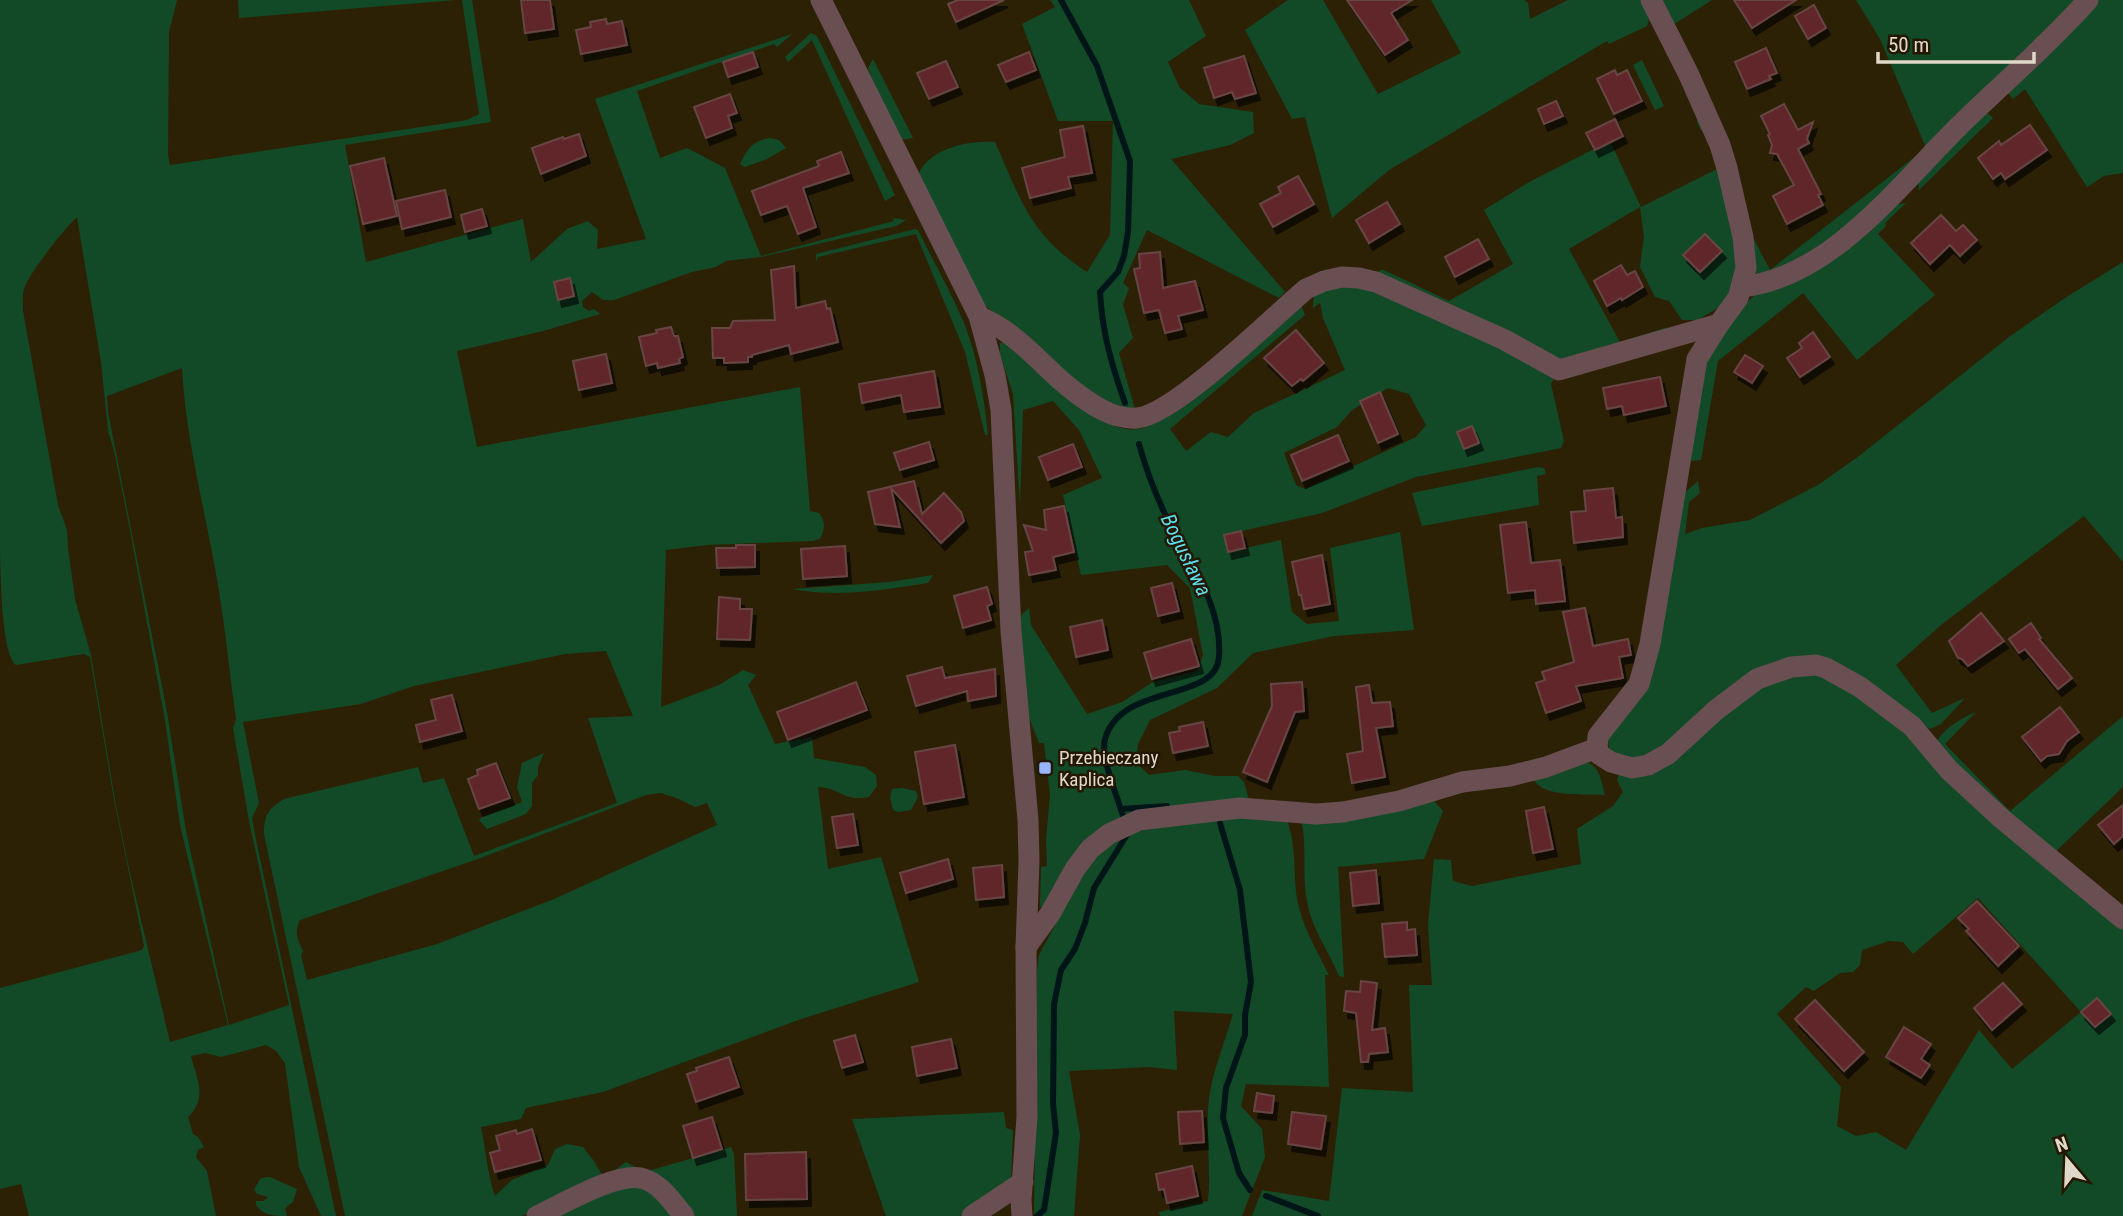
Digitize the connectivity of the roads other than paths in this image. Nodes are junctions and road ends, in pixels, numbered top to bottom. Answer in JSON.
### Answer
{"nodes":[{"id":1,"x":821,"y":0,"type":"edge"},
{"id":2,"x":1651,"y":0,"type":"edge"},
{"id":3,"x":2088,"y":0,"type":"edge"},
{"id":4,"x":1741,"y":287,"type":"junction"},
{"id":5,"x":979,"y":316,"type":"junction"},
{"id":6,"x":1719,"y":324,"type":"junction"},
{"id":7,"x":1597,"y":748,"type":"junction"},
{"id":8,"x":2123,"y":919,"type":"edge"},
{"id":9,"x":1026,"y":947,"type":"junction"},
{"id":10,"x":1023,"y":1182,"type":"junction"},
{"id":11,"x":537,"y":1216,"type":"edge"},
{"id":12,"x":684,"y":1216,"type":"edge"},
{"id":13,"x":972,"y":1216,"type":"edge"},
{"id":14,"x":1022,"y":1216,"type":"edge"}],
"edges":[{"from":1,"to":5,"type":"street"},
{"from":2,"to":4,"type":"street"},
{"from":3,"to":4,"type":"street"},
{"from":4,"to":6,"type":"street"},
{"from":5,"to":6,"type":"street"},
{"from":5,"to":9,"type":"street"},
{"from":6,"to":7,"type":"street"},
{"from":7,"to":8,"type":"street"},
{"from":7,"to":9,"type":"street"},
{"from":9,"to":10,"type":"street"},
{"from":10,"to":13,"type":"street"},
{"from":10,"to":14,"type":"street"},
{"from":11,"to":12,"type":"street"}]}
